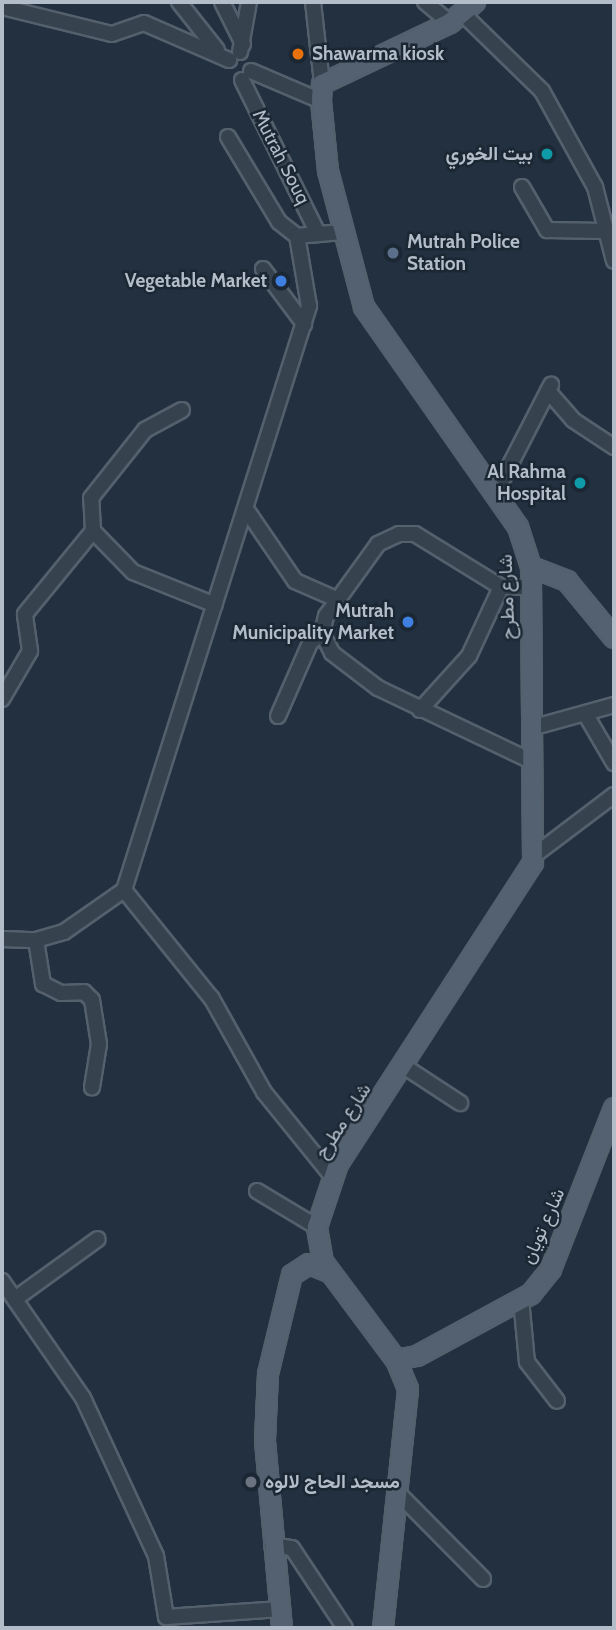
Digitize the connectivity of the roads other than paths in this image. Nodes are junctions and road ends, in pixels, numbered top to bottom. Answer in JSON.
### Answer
{"nodes":[{"id":1,"x":178,"y":2,"type":"edge"},
{"id":2,"x":222,"y":2,"type":"edge"},
{"id":3,"x":249,"y":2,"type":"edge"},
{"id":4,"x":313,"y":2,"type":"edge"},
{"id":5,"x":425,"y":2,"type":"edge"},
{"id":6,"x":3,"y":4,"type":"edge"},
{"id":7,"x":463,"y":13,"type":"edge"},
{"id":8,"x":234,"y":53,"type":"junction"},
{"id":9,"x":322,"y":92,"type":"junction"},
{"id":10,"x":228,"y":137,"type":"dead end"},
{"id":11,"x":522,"y":187,"type":"dead end"},
{"id":12,"x":605,"y":230,"type":"junction"},
{"id":13,"x":342,"y":232,"type":"junction"},
{"id":14,"x":318,"y":233,"type":"junction"},
{"id":15,"x":297,"y":236,"type":"junction"},
{"id":16,"x":614,"y":261,"type":"edge"},
{"id":17,"x":263,"y":269,"type":"dead end"},
{"id":18,"x":304,"y":324,"type":"junction"},
{"id":19,"x":182,"y":410,"type":"dead end"},
{"id":20,"x":614,"y":447,"type":"edge"},
{"id":21,"x":495,"y":494,"type":"junction"},
{"id":22,"x":248,"y":512,"type":"junction"},
{"id":23,"x":93,"y":531,"type":"junction"},
{"id":24,"x":531,"y":567,"type":"junction"},
{"id":25,"x":501,"y":587,"type":"junction"},
{"id":26,"x":530,"y":587,"type":"junction"},
{"id":27,"x":338,"y":600,"type":"junction"},
{"id":28,"x":215,"y":605,"type":"junction"},
{"id":29,"x":322,"y":633,"type":"junction"},
{"id":30,"x":614,"y":638,"type":"edge"},
{"id":31,"x":2,"y":699,"type":"edge"},
{"id":32,"x":614,"y":705,"type":"edge"},
{"id":33,"x":420,"y":710,"type":"junction"},
{"id":34,"x":586,"y":715,"type":"junction"},
{"id":35,"x":278,"y":716,"type":"dead end"},
{"id":36,"x":531,"y":729,"type":"junction"},
{"id":37,"x":533,"y":762,"type":"junction"},
{"id":38,"x":614,"y":763,"type":"edge"},
{"id":39,"x":614,"y":795,"type":"edge"},
{"id":40,"x":536,"y":854,"type":"junction"},
{"id":41,"x":124,"y":890,"type":"junction"},
{"id":42,"x":2,"y":939,"type":"edge"},
{"id":43,"x":36,"y":940,"type":"junction"},
{"id":44,"x":405,"y":1067,"type":"junction"},
{"id":45,"x":92,"y":1087,"type":"dead end"},
{"id":46,"x":460,"y":1103,"type":"dead end"},
{"id":47,"x":614,"y":1108,"type":"edge"},
{"id":48,"x":332,"y":1176,"type":"junction"},
{"id":49,"x":257,"y":1191,"type":"dead end"},
{"id":50,"x":317,"y":1227,"type":"junction"},
{"id":51,"x":98,"y":1239,"type":"dead end"},
{"id":52,"x":331,"y":1273,"type":"junction"},
{"id":53,"x":2,"y":1281,"type":"edge"},
{"id":54,"x":15,"y":1299,"type":"junction"},
{"id":55,"x":521,"y":1299,"type":"junction"},
{"id":56,"x":396,"y":1360,"type":"junction"},
{"id":57,"x":557,"y":1401,"type":"dead end"},
{"id":58,"x":398,"y":1493,"type":"junction"},
{"id":59,"x":272,"y":1545,"type":"junction"},
{"id":60,"x":483,"y":1579,"type":"dead end"},
{"id":61,"x":281,"y":1608,"type":"junction"},
{"id":62,"x":282,"y":1628,"type":"edge"},
{"id":63,"x":345,"y":1628,"type":"edge"},
{"id":64,"x":383,"y":1628,"type":"edge"}],
"edges":[{"from":1,"to":8,"type":"street"},
{"from":2,"to":8,"type":"street"},
{"from":3,"to":8,"type":"street"},
{"from":4,"to":9,"type":"street"},
{"from":5,"to":7,"type":"street"},
{"from":6,"to":8,"type":"street"},
{"from":7,"to":9,"type":"main road"},
{"from":7,"to":12,"type":"street"},
{"from":9,"to":13,"type":"main road","name":"شارع مطرح"},
{"from":9,"to":14,"type":"street","name":"Mutrah Souq"},
{"from":10,"to":15,"type":"street"},
{"from":11,"to":12,"type":"street"},
{"from":12,"to":16,"type":"street"},
{"from":13,"to":14,"type":"street"},
{"from":13,"to":21,"type":"main road","name":"شارع مطرح"},
{"from":14,"to":15,"type":"street"},
{"from":15,"to":18,"type":"street"},
{"from":17,"to":18,"type":"street"},
{"from":18,"to":22,"type":"street"},
{"from":19,"to":23,"type":"street"},
{"from":20,"to":21,"type":"street"},
{"from":21,"to":24,"type":"main road","name":"شارع مطرح"},
{"from":22,"to":27,"type":"street"},
{"from":22,"to":28,"type":"street"},
{"from":23,"to":28,"type":"street"},
{"from":23,"to":31,"type":"street"},
{"from":24,"to":26,"type":"main road","name":"شارع مطرح"},
{"from":24,"to":30,"type":"main road"},
{"from":25,"to":26,"type":"street"},
{"from":25,"to":27,"type":"street"},
{"from":25,"to":33,"type":"street"},
{"from":26,"to":36,"type":"main road","name":"شارع مطرح"},
{"from":27,"to":29,"type":"street"},
{"from":28,"to":41,"type":"street"},
{"from":29,"to":33,"type":"street"},
{"from":29,"to":35,"type":"street"},
{"from":32,"to":34,"type":"street"},
{"from":33,"to":37,"type":"street"},
{"from":34,"to":36,"type":"street"},
{"from":34,"to":38,"type":"street"},
{"from":36,"to":37,"type":"main road","name":"شارع مطرح"},
{"from":37,"to":40,"type":"main road","name":"شارع مطرح"},
{"from":39,"to":40,"type":"street"},
{"from":40,"to":44,"type":"main road","name":"شارع مطرح"},
{"from":41,"to":43,"type":"street"},
{"from":41,"to":48,"type":"street"},
{"from":42,"to":43,"type":"street"},
{"from":43,"to":45,"type":"street"},
{"from":44,"to":46,"type":"street"},
{"from":44,"to":48,"type":"main road","name":"شارع مطرح"},
{"from":47,"to":55,"type":"main road","name":"شارع تويان"},
{"from":48,"to":50,"type":"main road","name":"شارع مطرح"},
{"from":49,"to":50,"type":"street"},
{"from":50,"to":52,"type":"main road","name":"شارع مطرح"},
{"from":51,"to":54,"type":"street"},
{"from":52,"to":56,"type":"main road","name":"شارع مطرح"},
{"from":52,"to":59,"type":"main road"},
{"from":53,"to":54,"type":"street"},
{"from":54,"to":61,"type":"street"},
{"from":55,"to":56,"type":"main road","name":"شارع تويان"},
{"from":55,"to":57,"type":"street"},
{"from":56,"to":58,"type":"main road","name":"شارع مطرح"},
{"from":58,"to":60,"type":"street"},
{"from":58,"to":64,"type":"main road","name":"شارع مطرح"},
{"from":59,"to":61,"type":"main road"},
{"from":59,"to":63,"type":"street"},
{"from":61,"to":62,"type":"main road"}]}
